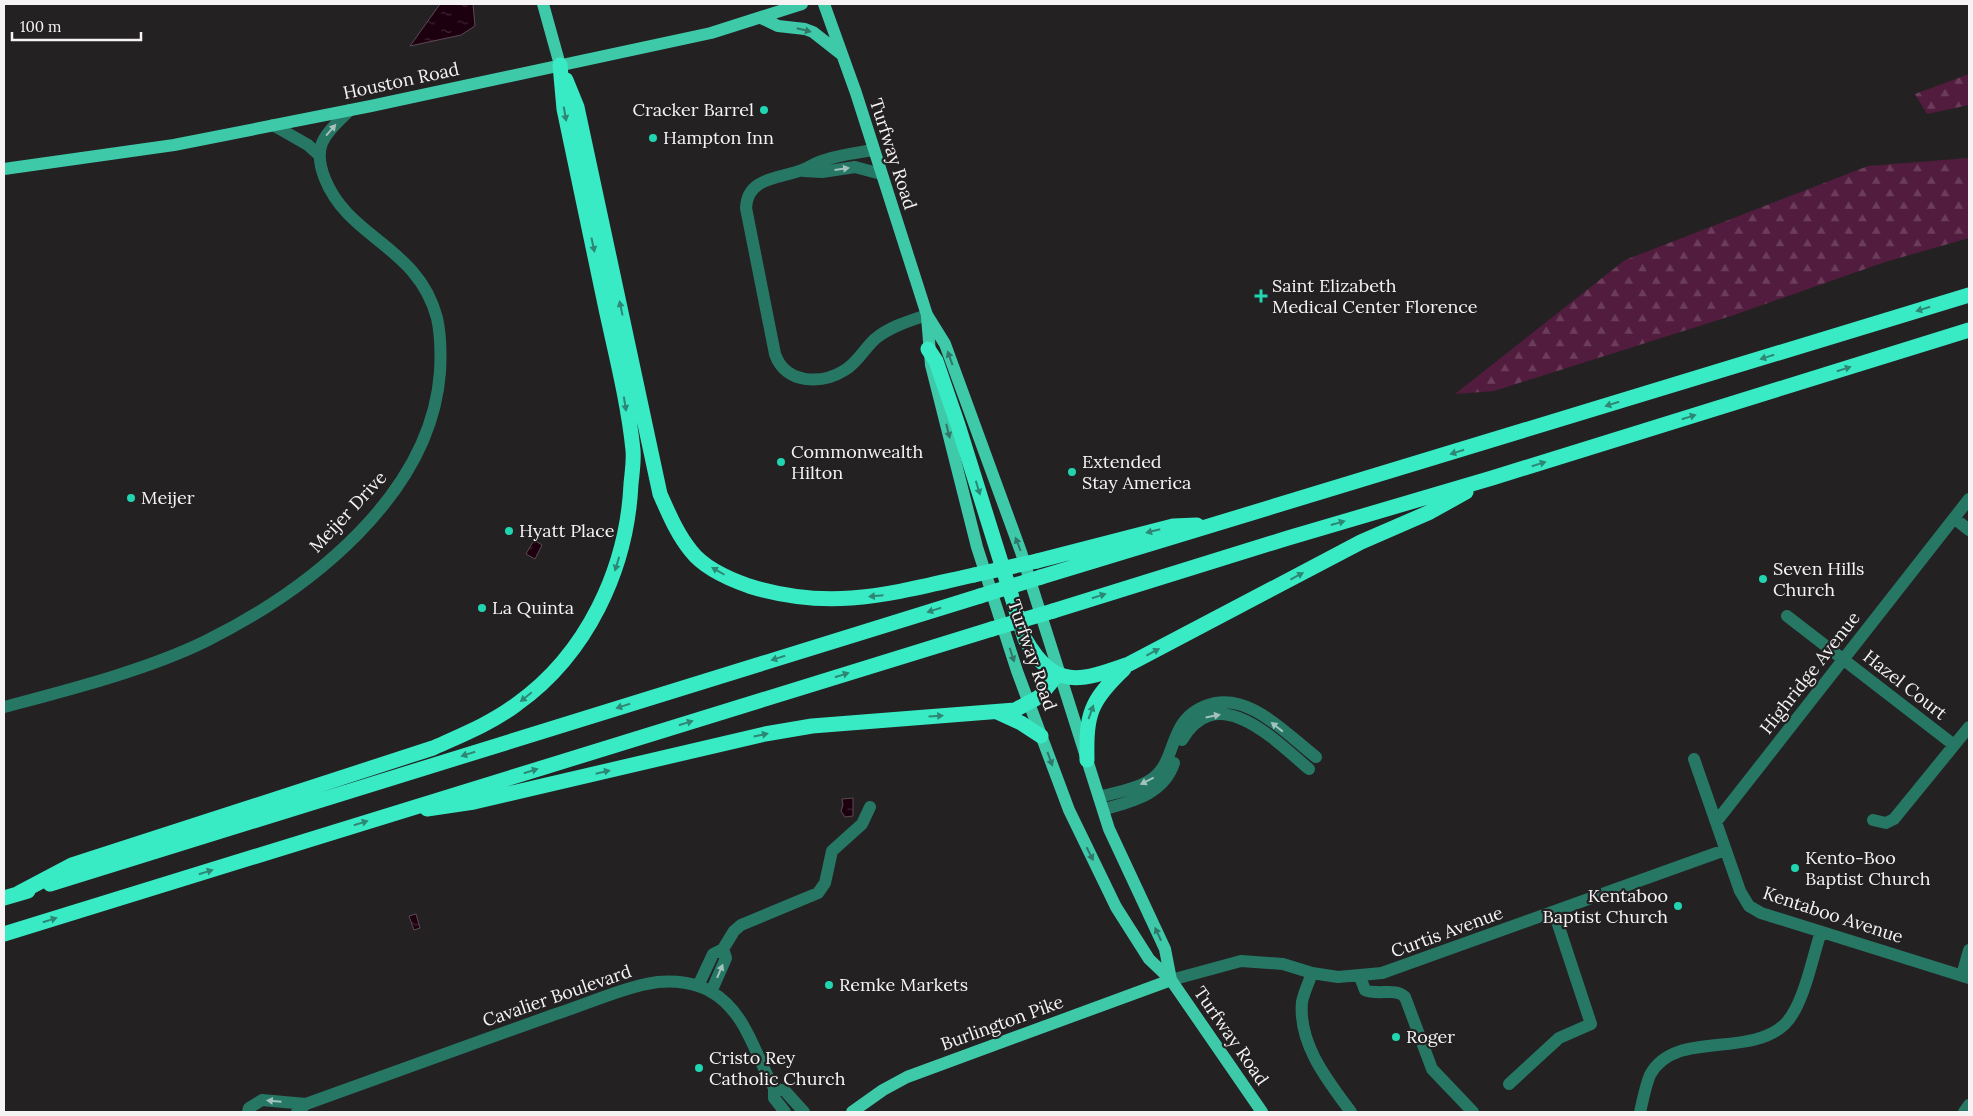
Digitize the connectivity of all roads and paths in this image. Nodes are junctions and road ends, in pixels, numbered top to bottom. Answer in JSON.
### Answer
{"nodes":[{"id":1,"x":543,"y":4,"type":"edge"},
{"id":2,"x":802,"y":4,"type":"edge"},
{"id":3,"x":824,"y":4,"type":"edge"},
{"id":4,"x":761,"y":18,"type":"junction"},
{"id":5,"x":842,"y":54,"type":"junction"},
{"id":6,"x":560,"y":65,"type":"junction"},
{"id":7,"x":350,"y":110,"type":"junction"},
{"id":8,"x":273,"y":126,"type":"junction"},
{"id":9,"x":873,"y":150,"type":"junction"},
{"id":10,"x":318,"y":154,"type":"junction"},
{"id":11,"x":4,"y":169,"type":"edge"},
{"id":12,"x":801,"y":171,"type":"junction"},
{"id":13,"x":881,"y":174,"type":"junction"},
{"id":14,"x":1969,"y":295,"type":"edge"},
{"id":15,"x":927,"y":315,"type":"junction"},
{"id":16,"x":1969,"y":330,"type":"edge"},
{"id":17,"x":928,"y":349,"type":"junction"},
{"id":18,"x":1492,"y":478,"type":"junction"},
{"id":19,"x":1969,"y":499,"type":"edge"},
{"id":20,"x":1954,"y":518,"type":"junction"},
{"id":21,"x":1219,"y":524,"type":"junction"},
{"id":22,"x":1969,"y":530,"type":"edge"},
{"id":23,"x":1787,"y":616,"type":"dead end"},
{"id":24,"x":1844,"y":659,"type":"junction"},
{"id":25,"x":1129,"y":664,"type":"junction"},
{"id":26,"x":1058,"y":674,"type":"junction"},
{"id":27,"x":1030,"y":704,"type":"junction"},
{"id":28,"x":4,"y":707,"type":"edge"},
{"id":29,"x":996,"y":712,"type":"junction"},
{"id":30,"x":1969,"y":728,"type":"edge"},
{"id":31,"x":1042,"y":736,"type":"junction"},
{"id":32,"x":1954,"y":745,"type":"junction"},
{"id":33,"x":1316,"y":757,"type":"dead end"},
{"id":34,"x":1694,"y":759,"type":"dead end"},
{"id":35,"x":1087,"y":760,"type":"junction"},
{"id":36,"x":1309,"y":769,"type":"dead end"},
{"id":37,"x":1099,"y":797,"type":"junction"},
{"id":38,"x":870,"y":807,"type":"dead end"},
{"id":39,"x":1105,"y":809,"type":"junction"},
{"id":40,"x":401,"y":810,"type":"junction"},
{"id":41,"x":1873,"y":820,"type":"dead end"},
{"id":42,"x":1716,"y":822,"type":"junction"},
{"id":43,"x":1725,"y":850,"type":"junction"},
{"id":44,"x":20,"y":894,"type":"junction"},
{"id":45,"x":4,"y":898,"type":"edge"},
{"id":46,"x":1554,"y":912,"type":"junction"},
{"id":47,"x":1821,"y":932,"type":"junction"},
{"id":48,"x":4,"y":934,"type":"edge"},
{"id":49,"x":723,"y":949,"type":"junction"},
{"id":50,"x":1969,"y":950,"type":"edge"},
{"id":51,"x":1312,"y":973,"type":"junction"},
{"id":52,"x":1360,"y":976,"type":"junction"},
{"id":53,"x":1965,"y":977,"type":"edge"},
{"id":54,"x":1171,"y":980,"type":"junction"},
{"id":55,"x":698,"y":986,"type":"junction"},
{"id":56,"x":711,"y":992,"type":"junction"},
{"id":57,"x":1509,"y":1084,"type":"dead end"},
{"id":58,"x":774,"y":1088,"type":"junction"},
{"id":59,"x":1969,"y":1105,"type":"edge"},
{"id":60,"x":302,"y":1108,"type":"edge"},
{"id":61,"x":248,"y":1112,"type":"edge"},
{"id":62,"x":785,"y":1112,"type":"edge"},
{"id":63,"x":804,"y":1112,"type":"edge"},
{"id":64,"x":852,"y":1112,"type":"edge"},
{"id":65,"x":1262,"y":1112,"type":"edge"},
{"id":66,"x":1351,"y":1112,"type":"edge"},
{"id":67,"x":1473,"y":1112,"type":"edge"},
{"id":68,"x":1640,"y":1112,"type":"edge"},
{"id":69,"x":1964,"y":1112,"type":"edge"}],
"edges":[{"from":1,"to":6,"type":"main road"},
{"from":2,"to":4,"type":"main road","name":"Houston Road"},
{"from":3,"to":5,"type":"main road","name":"Turfway Road"},
{"from":4,"to":5,"type":"main road","one_way":true},
{"from":4,"to":6,"type":"main road","name":"Houston Road"},
{"from":5,"to":9,"type":"main road","name":"Turfway Road"},
{"from":6,"to":7,"type":"main road","name":"Houston Road"},
{"from":21,"to":6,"type":"highway","one_way":true,"bridge":true},
{"from":6,"to":44,"type":"highway","one_way":true},
{"from":7,"to":8,"type":"main road","name":"Houston Road"},
{"from":10,"to":7,"type":"street","one_way":true},
{"from":8,"to":10,"type":"street"},
{"from":8,"to":11,"type":"main road","name":"Houston Road"},
{"from":9,"to":12,"type":"street"},
{"from":9,"to":13,"type":"main road","name":"Turfway Road"},
{"from":10,"to":28,"type":"street","name":"Meijer Drive"},
{"from":12,"to":13,"type":"street","one_way":true},
{"from":12,"to":15,"type":"street"},
{"from":13,"to":15,"type":"main road","name":"Turfway Road"},
{"from":14,"to":21,"type":"highway","one_way":true},
{"from":15,"to":17,"type":"main road","name":"Turfway Road"},
{"from":26,"to":15,"type":"main road","name":"Turfway Road","one_way":true},
{"from":18,"to":16,"type":"highway","one_way":true},
{"from":17,"to":26,"type":"highway","one_way":true},
{"from":17,"to":27,"type":"main road","name":"Turfway Road","one_way":true},
{"from":25,"to":18,"type":"highway","one_way":true},
{"from":40,"to":18,"type":"highway","one_way":true,"bridge":true},
{"from":19,"to":20,"type":"street","name":"Highridge Avenue"},
{"from":20,"to":22,"type":"street"},
{"from":20,"to":24,"type":"street","name":"Highridge Avenue"},
{"from":21,"to":44,"type":"highway","one_way":true,"bridge":true},
{"from":23,"to":24,"type":"street","name":"Hazel Court"},
{"from":24,"to":32,"type":"street","name":"Hazel Court"},
{"from":24,"to":42,"type":"street","name":"Highridge Avenue"},
{"from":25,"to":26,"type":"highway"},
{"from":35,"to":25,"type":"highway","one_way":true},
{"from":26,"to":27,"type":"highway"},
{"from":26,"to":35,"type":"main road","name":"Turfway Road"},
{"from":27,"to":29,"type":"highway"},
{"from":27,"to":31,"type":"main road","name":"Turfway Road"},
{"from":29,"to":31,"type":"highway"},
{"from":40,"to":29,"type":"highway","one_way":true},
{"from":30,"to":32,"type":"street"},
{"from":31,"to":54,"type":"main road","name":"Turfway Road","one_way":true},
{"from":32,"to":41,"type":"street"},
{"from":33,"to":37,"type":"street","one_way":true},
{"from":34,"to":42,"type":"street","name":"Kentaboo Avenue"},
{"from":35,"to":37,"type":"main road","name":"Turfway Road"},
{"from":39,"to":36,"type":"street","one_way":true},
{"from":37,"to":39,"type":"main road","name":"Turfway Road"},
{"from":38,"to":49,"type":"street"},
{"from":54,"to":39,"type":"main road","name":"Turfway Road","one_way":true},
{"from":48,"to":40,"type":"highway","one_way":true},
{"from":42,"to":43,"type":"street","name":"Kentaboo Avenue"},
{"from":43,"to":46,"type":"street","name":"Curtis Avenue"},
{"from":43,"to":47,"type":"street","name":"Kentaboo Avenue"},
{"from":44,"to":45,"type":"highway"},
{"from":46,"to":52,"type":"street","name":"Curtis Avenue"},
{"from":46,"to":57,"type":"street"},
{"from":47,"to":53,"type":"street","name":"Kentaboo Avenue"},
{"from":47,"to":68,"type":"street"},
{"from":49,"to":55,"type":"street"},
{"from":56,"to":49,"type":"street","one_way":true},
{"from":50,"to":53,"type":"street"},
{"from":51,"to":52,"type":"street","name":"Curtis Avenue"},
{"from":51,"to":54,"type":"street","name":"Curtis Avenue"},
{"from":51,"to":66,"type":"street"},
{"from":52,"to":67,"type":"street"},
{"from":54,"to":64,"type":"main road","name":"Burlington Pike"},
{"from":54,"to":65,"type":"main road","name":"Turfway Road"},
{"from":55,"to":56,"type":"street","name":"Cavalier Boulevard"},
{"from":55,"to":60,"type":"street","name":"Cavalier Boulevard"},
{"from":56,"to":58,"type":"street","name":"Cavalier Boulevard"},
{"from":58,"to":62,"type":"street","name":"Cavalier Boulevard"},
{"from":58,"to":63,"type":"street"},
{"from":59,"to":69,"type":"street"},
{"from":60,"to":61,"type":"street","name":"Cavalier Boulevard","one_way":true}]}
